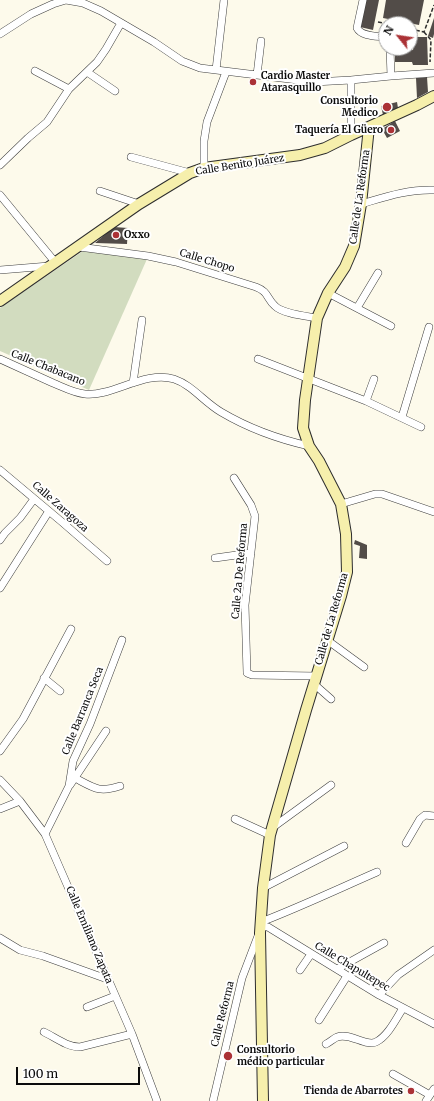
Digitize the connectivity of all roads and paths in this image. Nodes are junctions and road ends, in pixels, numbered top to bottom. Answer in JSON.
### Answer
{"nodes":[{"id":1,"x":66,"y":0,"type":"edge"},
{"id":2,"x":224,"y":0,"type":"edge"},
{"id":3,"x":363,"y":0,"type":"edge"},
{"id":4,"x":434,"y":5,"type":"edge"},
{"id":5,"x":121,"y":22,"type":"junction"},
{"id":6,"x":418,"y":31,"type":"edge"},
{"id":7,"x":424,"y":32,"type":"junction"},
{"id":8,"x":0,"y":34,"type":"edge"},
{"id":9,"x":378,"y":37,"type":"edge"},
{"id":10,"x":431,"y":40,"type":"junction"},
{"id":11,"x":261,"y":41,"type":"dead end"},
{"id":12,"x":434,"y":41,"type":"edge"},
{"id":13,"x":390,"y":56,"type":"edge"},
{"id":14,"x":430,"y":62,"type":"dead end"},
{"id":15,"x":216,"y":70,"type":"junction"},
{"id":16,"x":35,"y":72,"type":"dead end"},
{"id":17,"x":87,"y":72,"type":"junction"},
{"id":18,"x":226,"y":72,"type":"junction"},
{"id":19,"x":434,"y":73,"type":"edge"},
{"id":20,"x":257,"y":75,"type":"junction"},
{"id":21,"x":391,"y":76,"type":"junction"},
{"id":22,"x":351,"y":80,"type":"junction"},
{"id":23,"x":69,"y":89,"type":"junction"},
{"id":24,"x":115,"y":91,"type":"dead end"},
{"id":25,"x":434,"y":96,"type":"edge"},
{"id":26,"x":369,"y":127,"type":"junction"},
{"id":27,"x":351,"y":134,"type":"junction"},
{"id":28,"x":131,"y":157,"type":"dead end"},
{"id":29,"x":0,"y":165,"type":"edge"},
{"id":30,"x":204,"y":168,"type":"junction"},
{"id":31,"x":190,"y":173,"type":"junction"},
{"id":32,"x":434,"y":190,"type":"edge"},
{"id":33,"x":100,"y":191,"type":"dead end"},
{"id":34,"x":0,"y":195,"type":"edge"},
{"id":35,"x":139,"y":204,"type":"junction"},
{"id":36,"x":361,"y":204,"type":"junction"},
{"id":37,"x":80,"y":246,"type":"junction"},
{"id":38,"x":52,"y":264,"type":"junction"},
{"id":39,"x":0,"y":270,"type":"edge"},
{"id":40,"x":378,"y":273,"type":"dead end"},
{"id":41,"x":328,"y":293,"type":"junction"},
{"id":42,"x":0,"y":302,"type":"edge"},
{"id":43,"x":357,"y":308,"type":"junction"},
{"id":44,"x":317,"y":318,"type":"junction"},
{"id":45,"x":142,"y":320,"type":"dead end"},
{"id":46,"x":391,"y":326,"type":"dead end"},
{"id":47,"x":429,"y":327,"type":"dead end"},
{"id":48,"x":0,"y":359,"type":"edge"},
{"id":49,"x":258,"y":359,"type":"dead end"},
{"id":50,"x":309,"y":378,"type":"junction"},
{"id":51,"x":374,"y":379,"type":"dead end"},
{"id":52,"x":133,"y":383,"type":"junction"},
{"id":53,"x":366,"y":400,"type":"junction"},
{"id":54,"x":402,"y":417,"type":"junction"},
{"id":55,"x":421,"y":427,"type":"dead end"},
{"id":56,"x":309,"y":446,"type":"junction"},
{"id":57,"x":0,"y":470,"type":"edge"},
{"id":58,"x":234,"y":478,"type":"dead end"},
{"id":59,"x":34,"y":499,"type":"junction"},
{"id":60,"x":341,"y":504,"type":"junction"},
{"id":61,"x":49,"y":511,"type":"junction"},
{"id":62,"x":434,"y":512,"type":"edge"},
{"id":63,"x":0,"y":540,"type":"edge"},
{"id":64,"x":251,"y":553,"type":"junction"},
{"id":65,"x":215,"y":558,"type":"dead end"},
{"id":66,"x":107,"y":561,"type":"dead end"},
{"id":67,"x":0,"y":588,"type":"edge"},
{"id":68,"x":71,"y":629,"type":"dead end"},
{"id":69,"x":122,"y":640,"type":"dead end"},
{"id":70,"x":326,"y":640,"type":"junction"},
{"id":71,"x":364,"y":667,"type":"dead end"},
{"id":72,"x":44,"y":678,"type":"junction"},
{"id":73,"x":315,"y":680,"type":"junction"},
{"id":74,"x":60,"y":691,"type":"dead end"},
{"id":75,"x":331,"y":699,"type":"dead end"},
{"id":76,"x":106,"y":731,"type":"dead end"},
{"id":77,"x":0,"y":751,"type":"edge"},
{"id":78,"x":75,"y":778,"type":"junction"},
{"id":79,"x":0,"y":780,"type":"edge"},
{"id":80,"x":331,"y":785,"type":"dead end"},
{"id":81,"x":69,"y":786,"type":"junction"},
{"id":82,"x":120,"y":786,"type":"dead end"},
{"id":83,"x":20,"y":801,"type":"junction"},
{"id":84,"x":0,"y":809,"type":"edge"},
{"id":85,"x":434,"y":816,"type":"edge"},
{"id":86,"x":235,"y":819,"type":"dead end"},
{"id":87,"x":271,"y":832,"type":"junction"},
{"id":88,"x":45,"y":834,"type":"junction"},
{"id":89,"x":406,"y":844,"type":"dead end"},
{"id":90,"x":344,"y":846,"type":"dead end"},
{"id":91,"x":376,"y":872,"type":"dead end"},
{"id":92,"x":263,"y":888,"type":"junction"},
{"id":93,"x":260,"y":927,"type":"junction"},
{"id":94,"x":0,"y":938,"type":"edge"},
{"id":95,"x":384,"y":943,"type":"dead end"},
{"id":96,"x":434,"y":950,"type":"edge"},
{"id":97,"x":311,"y":954,"type":"junction"},
{"id":98,"x":336,"y":969,"type":"junction"},
{"id":99,"x":300,"y":970,"type":"dead end"},
{"id":100,"x":347,"y":976,"type":"junction"},
{"id":101,"x":107,"y":979,"type":"junction"},
{"id":102,"x":379,"y":995,"type":"junction"},
{"id":103,"x":115,"y":996,"type":"junction"},
{"id":104,"x":86,"y":1007,"type":"dead end"},
{"id":105,"x":403,"y":1008,"type":"junction"},
{"id":106,"x":319,"y":1020,"type":"dead end"},
{"id":107,"x":434,"y":1024,"type":"edge"},
{"id":108,"x":44,"y":1032,"type":"dead end"},
{"id":109,"x":132,"y":1034,"type":"junction"},
{"id":110,"x":326,"y":1044,"type":"dead end"},
{"id":111,"x":393,"y":1074,"type":"dead end"},
{"id":112,"x":430,"y":1095,"type":"edge"},
{"id":113,"x":156,"y":1101,"type":"edge"},
{"id":114,"x":213,"y":1101,"type":"edge"},
{"id":115,"x":263,"y":1101,"type":"edge"}],
"edges":[{"from":1,"to":5,"type":"street"},
{"from":1,"to":8,"type":"street"},
{"from":2,"to":15,"type":"street"},
{"from":3,"to":9,"type":"street"},
{"from":4,"to":7,"type":"path"},
{"from":5,"to":15,"type":"street"},
{"from":5,"to":17,"type":"street"},
{"from":6,"to":7,"type":"path"},
{"from":7,"to":10,"type":"path"},
{"from":10,"to":12,"type":"path"},
{"from":10,"to":14,"type":"path"},
{"from":11,"to":20,"type":"street"},
{"from":13,"to":21,"type":"street"},
{"from":15,"to":18,"type":"street"},
{"from":16,"to":23,"type":"street"},
{"from":17,"to":23,"type":"street"},
{"from":17,"to":24,"type":"street"},
{"from":18,"to":20,"type":"street"},
{"from":18,"to":30,"type":"street"},
{"from":19,"to":21,"type":"street"},
{"from":20,"to":22,"type":"street"},
{"from":21,"to":22,"type":"street"},
{"from":22,"to":27,"type":"street"},
{"from":23,"to":29,"type":"street"},
{"from":25,"to":26,"type":"street","name":"Calle Benito Juárez"},
{"from":26,"to":27,"type":"street","name":"Calle Benito Juárez"},
{"from":26,"to":36,"type":"street","name":"Calle de La Reforma"},
{"from":27,"to":30,"type":"street","name":"Calle Benito Juárez"},
{"from":28,"to":31,"type":"street"},
{"from":30,"to":31,"type":"street","name":"Calle Benito Juárez"},
{"from":31,"to":35,"type":"street","name":"Calle Benito Juárez"},
{"from":32,"to":36,"type":"street"},
{"from":33,"to":35,"type":"street"},
{"from":34,"to":38,"type":"street"},
{"from":35,"to":37,"type":"street","name":"Calle Benito Juárez"},
{"from":36,"to":41,"type":"street","name":"Calle de La Reforma"},
{"from":37,"to":38,"type":"street","name":"Calle Benito Juárez"},
{"from":37,"to":44,"type":"street","name":"Calle Chopo"},
{"from":38,"to":39,"type":"street"},
{"from":38,"to":42,"type":"street","name":"Calle Benito Juárez"},
{"from":40,"to":43,"type":"street"},
{"from":41,"to":43,"type":"street"},
{"from":41,"to":44,"type":"street","name":"Calle de La Reforma"},
{"from":43,"to":46,"type":"street"},
{"from":44,"to":50,"type":"street","name":"Calle de La Reforma"},
{"from":45,"to":52,"type":"street"},
{"from":47,"to":54,"type":"street"},
{"from":48,"to":52,"type":"street","name":"Calle Chabacano"},
{"from":49,"to":50,"type":"street"},
{"from":50,"to":53,"type":"street"},
{"from":50,"to":56,"type":"street","name":"Calle de La Reforma"},
{"from":51,"to":53,"type":"street"},
{"from":52,"to":56,"type":"street","name":"Calle Chabacano"},
{"from":53,"to":54,"type":"street"},
{"from":54,"to":55,"type":"street"},
{"from":56,"to":60,"type":"street","name":"Calle de La Reforma"},
{"from":57,"to":59,"type":"street","name":"Calle Zaragoza"},
{"from":58,"to":64,"type":"street","name":"Calle 2a De Reforma"},
{"from":59,"to":61,"type":"street","name":"Calle Zaragoza"},
{"from":59,"to":63,"type":"street"},
{"from":60,"to":62,"type":"street"},
{"from":60,"to":70,"type":"street","name":"Calle de La Reforma"},
{"from":61,"to":66,"type":"street","name":"Calle Zaragoza"},
{"from":61,"to":67,"type":"street"},
{"from":64,"to":65,"type":"street"},
{"from":64,"to":73,"type":"street","name":"Calle 2a De Reforma"},
{"from":68,"to":72,"type":"street"},
{"from":69,"to":81,"type":"street","name":"Calle Barranca Seca"},
{"from":70,"to":71,"type":"street"},
{"from":70,"to":73,"type":"street","name":"Calle de La Reforma"},
{"from":72,"to":74,"type":"street"},
{"from":72,"to":77,"type":"street"},
{"from":73,"to":75,"type":"street"},
{"from":73,"to":87,"type":"street","name":"Calle de La Reforma"},
{"from":76,"to":78,"type":"street"},
{"from":78,"to":81,"type":"street"},
{"from":78,"to":82,"type":"street"},
{"from":79,"to":83,"type":"street","name":"Calle Emiliano Zapata"},
{"from":80,"to":87,"type":"street"},
{"from":81,"to":88,"type":"street","name":"Calle Barranca Seca"},
{"from":83,"to":84,"type":"street"},
{"from":83,"to":88,"type":"street","name":"Calle Emiliano Zapata"},
{"from":85,"to":89,"type":"street"},
{"from":86,"to":87,"type":"street"},
{"from":87,"to":92,"type":"street","name":"Calle de La Reforma"},
{"from":88,"to":101,"type":"street","name":"Calle Emiliano Zapata"},
{"from":90,"to":92,"type":"street"},
{"from":91,"to":93,"type":"street"},
{"from":92,"to":93,"type":"street","name":"Calle de La Reforma"},
{"from":93,"to":97,"type":"street","name":"Calle Chapultepec"},
{"from":93,"to":114,"type":"street","name":"Calle Reforma"},
{"from":93,"to":115,"type":"street"},
{"from":94,"to":101,"type":"street"},
{"from":95,"to":98,"type":"street"},
{"from":96,"to":102,"type":"street"},
{"from":97,"to":98,"type":"street","name":"Calle Chapultepec"},
{"from":97,"to":99,"type":"street"},
{"from":98,"to":100,"type":"street","name":"Calle Chapultepec"},
{"from":100,"to":102,"type":"street","name":"Calle Chapultepec"},
{"from":100,"to":106,"type":"street"},
{"from":101,"to":103,"type":"street","name":"Calle Emiliano Zapata"},
{"from":102,"to":105,"type":"street","name":"Calle Chapultepec"},
{"from":103,"to":104,"type":"street"},
{"from":103,"to":109,"type":"street","name":"Calle Emiliano Zapata"},
{"from":105,"to":107,"type":"street","name":"Calle Chapultepec"},
{"from":105,"to":110,"type":"street"},
{"from":108,"to":109,"type":"street"},
{"from":109,"to":113,"type":"street","name":"Calle Emiliano Zapata"},
{"from":111,"to":112,"type":"street"}]}
